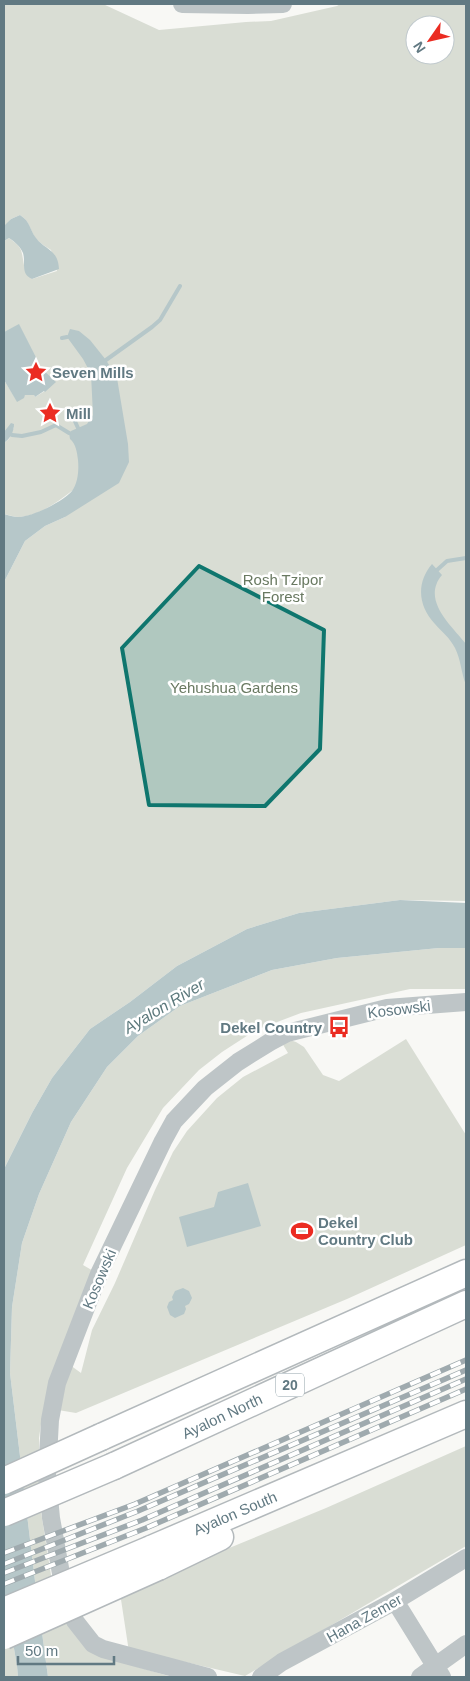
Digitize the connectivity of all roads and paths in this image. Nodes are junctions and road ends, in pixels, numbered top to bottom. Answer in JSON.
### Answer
{"nodes":[{"id":1,"x":182,"y":4,"type":"edge"},
{"id":2,"x":282,"y":4,"type":"edge"},
{"id":3,"x":466,"y":1002,"type":"edge"},
{"id":4,"x":466,"y":1273,"type":"edge"},
{"id":5,"x":466,"y":1304,"type":"edge"},
{"id":6,"x":466,"y":1414,"type":"edge"},
{"id":7,"x":4,"y":1482,"type":"edge"},
{"id":8,"x":4,"y":1513,"type":"edge"},
{"id":9,"x":154,"y":1558,"type":"junction"},
{"id":10,"x":466,"y":1558,"type":"edge"},
{"id":11,"x":395,"y":1601,"type":"junction"},
{"id":12,"x":4,"y":1611,"type":"edge"},
{"id":13,"x":4,"y":1636,"type":"edge"},
{"id":14,"x":466,"y":1644,"type":"edge"},
{"id":15,"x":438,"y":1671,"type":"edge"},
{"id":16,"x":208,"y":1677,"type":"edge"},
{"id":17,"x":261,"y":1677,"type":"edge"},
{"id":18,"x":420,"y":1677,"type":"edge"}],
"edges":[{"from":1,"to":2,"type":"street"},
{"from":3,"to":16,"type":"street","name":"Kosowski"},
{"from":4,"to":7,"type":"highway","bridge":true},
{"from":5,"to":8,"type":"highway","name":"Ayalon North","number":"20","bridge":true},
{"from":6,"to":9,"type":"highway"},
{"from":9,"to":12,"type":"highway","bridge":true},
{"from":9,"to":13,"type":"highway","bridge":true},
{"from":10,"to":11,"type":"street","name":"Hana Zemer"},
{"from":11,"to":15,"type":"street"},
{"from":11,"to":17,"type":"street","name":"Hana Zemer"},
{"from":14,"to":15,"type":"street"},
{"from":15,"to":18,"type":"street"}]}
